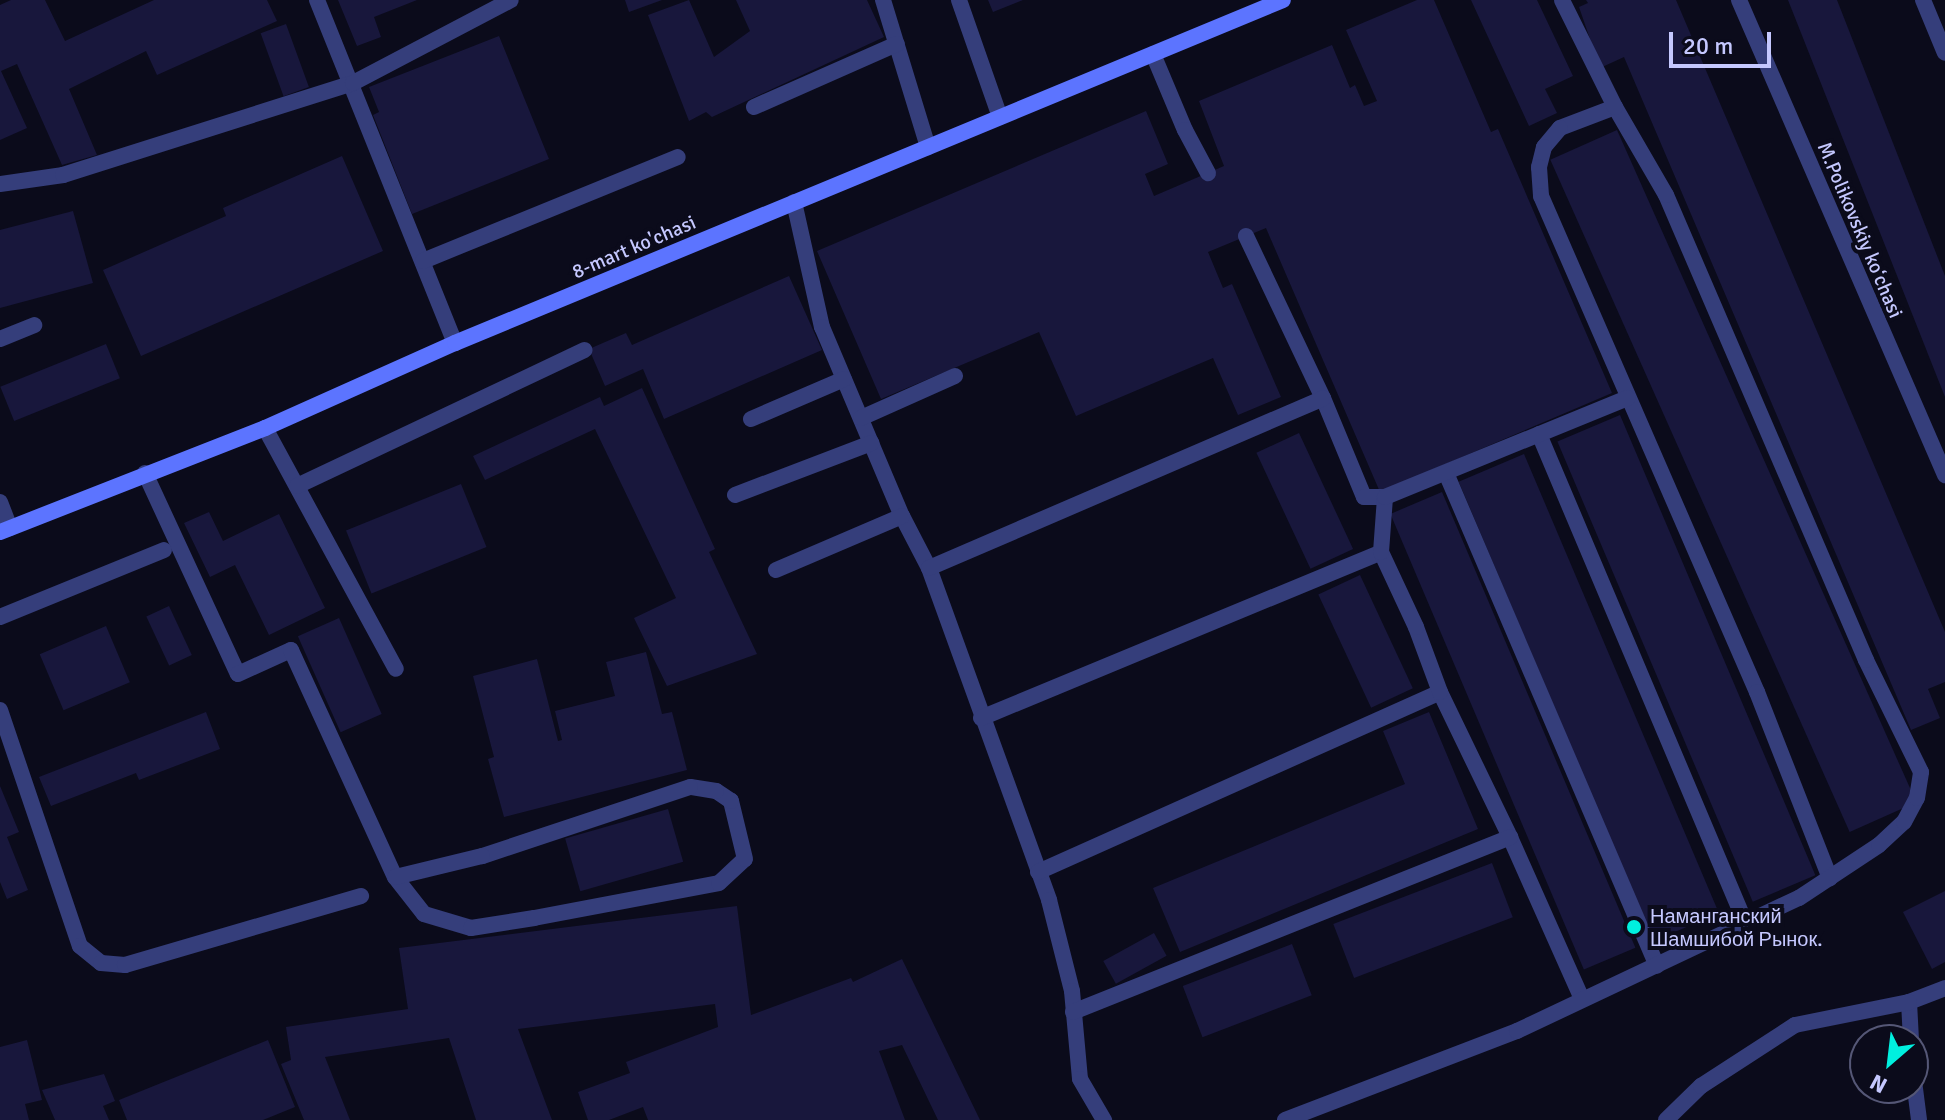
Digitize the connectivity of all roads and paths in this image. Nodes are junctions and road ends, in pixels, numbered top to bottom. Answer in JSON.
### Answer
{"nodes":[{"id":1,"x":317,"y":0,"type":"edge"},
{"id":2,"x":511,"y":0,"type":"edge"},
{"id":3,"x":883,"y":0,"type":"edge"},
{"id":4,"x":959,"y":0,"type":"edge"},
{"id":5,"x":1283,"y":0,"type":"edge"},
{"id":6,"x":1562,"y":0,"type":"edge"},
{"id":7,"x":1739,"y":0,"type":"edge"},
{"id":8,"x":1923,"y":0,"type":"edge"},
{"id":9,"x":897,"y":44,"type":"junction"},
{"id":10,"x":1945,"y":53,"type":"edge"},
{"id":11,"x":1153,"y":54,"type":"junction"},
{"id":12,"x":353,"y":83,"type":"junction"},
{"id":13,"x":754,"y":107,"type":"dead end"},
{"id":14,"x":1615,"y":107,"type":"junction"},
{"id":15,"x":1000,"y":117,"type":"junction"},
{"id":16,"x":928,"y":147,"type":"junction"},
{"id":17,"x":678,"y":157,"type":"dead end"},
{"id":18,"x":1208,"y":173,"type":"dead end"},
{"id":19,"x":0,"y":184,"type":"edge"},
{"id":20,"x":794,"y":202,"type":"junction"},
{"id":21,"x":1246,"y":236,"type":"dead end"},
{"id":22,"x":423,"y":261,"type":"junction"},
{"id":23,"x":34,"y":325,"type":"dead end"},
{"id":24,"x":0,"y":339,"type":"edge"},
{"id":25,"x":455,"y":343,"type":"junction"},
{"id":26,"x":585,"y":350,"type":"dead end"},
{"id":27,"x":955,"y":376,"type":"dead end"},
{"id":28,"x":844,"y":379,"type":"junction"},
{"id":29,"x":1323,"y":398,"type":"junction"},
{"id":30,"x":1628,"y":398,"type":"junction"},
{"id":31,"x":861,"y":418,"type":"junction"},
{"id":32,"x":751,"y":419,"type":"dead end"},
{"id":33,"x":265,"y":428,"type":"junction"},
{"id":34,"x":1539,"y":434,"type":"junction"},
{"id":35,"x":871,"y":443,"type":"junction"},
{"id":36,"x":145,"y":473,"type":"junction"},
{"id":37,"x":1446,"y":473,"type":"junction"},
{"id":38,"x":1945,"y":475,"type":"edge"},
{"id":39,"x":297,"y":486,"type":"junction"},
{"id":40,"x":735,"y":495,"type":"dead end"},
{"id":41,"x":1385,"y":497,"type":"junction"},
{"id":42,"x":0,"y":502,"type":"edge"},
{"id":43,"x":902,"y":516,"type":"junction"},
{"id":44,"x":5,"y":530,"type":"edge"},
{"id":45,"x":164,"y":550,"type":"dead end"},
{"id":46,"x":1381,"y":552,"type":"junction"},
{"id":47,"x":929,"y":568,"type":"junction"},
{"id":48,"x":776,"y":570,"type":"dead end"},
{"id":49,"x":0,"y":617,"type":"edge"},
{"id":50,"x":396,"y":669,"type":"dead end"},
{"id":51,"x":1440,"y":692,"type":"junction"},
{"id":52,"x":0,"y":710,"type":"edge"},
{"id":53,"x":981,"y":718,"type":"junction"},
{"id":54,"x":1510,"y":837,"type":"junction"},
{"id":55,"x":1038,"y":872,"type":"junction"},
{"id":56,"x":395,"y":877,"type":"junction"},
{"id":57,"x":1830,"y":878,"type":"junction"},
{"id":58,"x":361,"y":896,"type":"dead end"},
{"id":59,"x":1745,"y":922,"type":"junction"},
{"id":60,"x":1657,"y":966,"type":"junction"},
{"id":61,"x":1945,"y":988,"type":"edge"},
{"id":62,"x":1582,"y":999,"type":"junction"},
{"id":63,"x":1909,"y":1002,"type":"junction"},
{"id":64,"x":1073,"y":1012,"type":"junction"},
{"id":65,"x":1910,"y":1024,"type":"edge"},
{"id":66,"x":1104,"y":1120,"type":"edge"},
{"id":67,"x":1285,"y":1120,"type":"edge"},
{"id":68,"x":1666,"y":1120,"type":"edge"}],
"edges":[{"from":1,"to":12,"type":"street"},
{"from":2,"to":12,"type":"street"},
{"from":3,"to":9,"type":"street"},
{"from":4,"to":15,"type":"street"},
{"from":5,"to":11,"type":"street","name":"8-mart ko'chasi"},
{"from":6,"to":14,"type":"street"},
{"from":7,"to":38,"type":"street","name":"M.Polikovskiy koʻchasi"},
{"from":8,"to":10,"type":"street"},
{"from":9,"to":13,"type":"street"},
{"from":9,"to":16,"type":"street"},
{"from":11,"to":15,"type":"street","name":"8-mart ko'chasi"},
{"from":11,"to":18,"type":"street"},
{"from":12,"to":19,"type":"street"},
{"from":12,"to":22,"type":"street"},
{"from":14,"to":30,"type":"street"},
{"from":14,"to":57,"type":"street"},
{"from":15,"to":16,"type":"street","name":"8-mart ko'chasi"},
{"from":16,"to":20,"type":"street","name":"8-mart ko'chasi"},
{"from":17,"to":22,"type":"street"},
{"from":20,"to":25,"type":"street","name":"8-mart ko'chasi"},
{"from":20,"to":28,"type":"street"},
{"from":21,"to":29,"type":"street"},
{"from":22,"to":25,"type":"street"},
{"from":23,"to":24,"type":"street"},
{"from":25,"to":33,"type":"street","name":"8-mart ko'chasi"},
{"from":26,"to":39,"type":"street"},
{"from":27,"to":31,"type":"street"},
{"from":28,"to":31,"type":"street"},
{"from":28,"to":32,"type":"street"},
{"from":29,"to":41,"type":"street"},
{"from":29,"to":47,"type":"street"},
{"from":30,"to":34,"type":"street"},
{"from":30,"to":57,"type":"street"},
{"from":31,"to":35,"type":"street"},
{"from":33,"to":36,"type":"street","name":"8-mart ko'chasi"},
{"from":33,"to":39,"type":"street"},
{"from":34,"to":37,"type":"street"},
{"from":34,"to":59,"type":"street"},
{"from":35,"to":40,"type":"street"},
{"from":35,"to":43,"type":"street"},
{"from":36,"to":44,"type":"street","name":"8-mart ko'chasi"},
{"from":36,"to":56,"type":"street"},
{"from":37,"to":41,"type":"street"},
{"from":37,"to":60,"type":"street"},
{"from":39,"to":50,"type":"street"},
{"from":41,"to":46,"type":"street"},
{"from":42,"to":44,"type":"street"},
{"from":43,"to":47,"type":"street"},
{"from":43,"to":48,"type":"street"},
{"from":45,"to":49,"type":"street"},
{"from":46,"to":51,"type":"street"},
{"from":46,"to":53,"type":"street"},
{"from":47,"to":53,"type":"street"},
{"from":51,"to":54,"type":"street"},
{"from":51,"to":55,"type":"street"},
{"from":52,"to":58,"type":"street"},
{"from":53,"to":55,"type":"street"},
{"from":54,"to":62,"type":"street"},
{"from":54,"to":64,"type":"street"},
{"from":55,"to":64,"type":"street"},
{"from":56,"to":56,"type":"street"},
{"from":57,"to":59,"type":"street"},
{"from":59,"to":60,"type":"street"},
{"from":60,"to":62,"type":"street"},
{"from":61,"to":63,"type":"street"},
{"from":62,"to":67,"type":"street"},
{"from":63,"to":65,"type":"street"},
{"from":63,"to":68,"type":"street"},
{"from":64,"to":66,"type":"street"}]}
